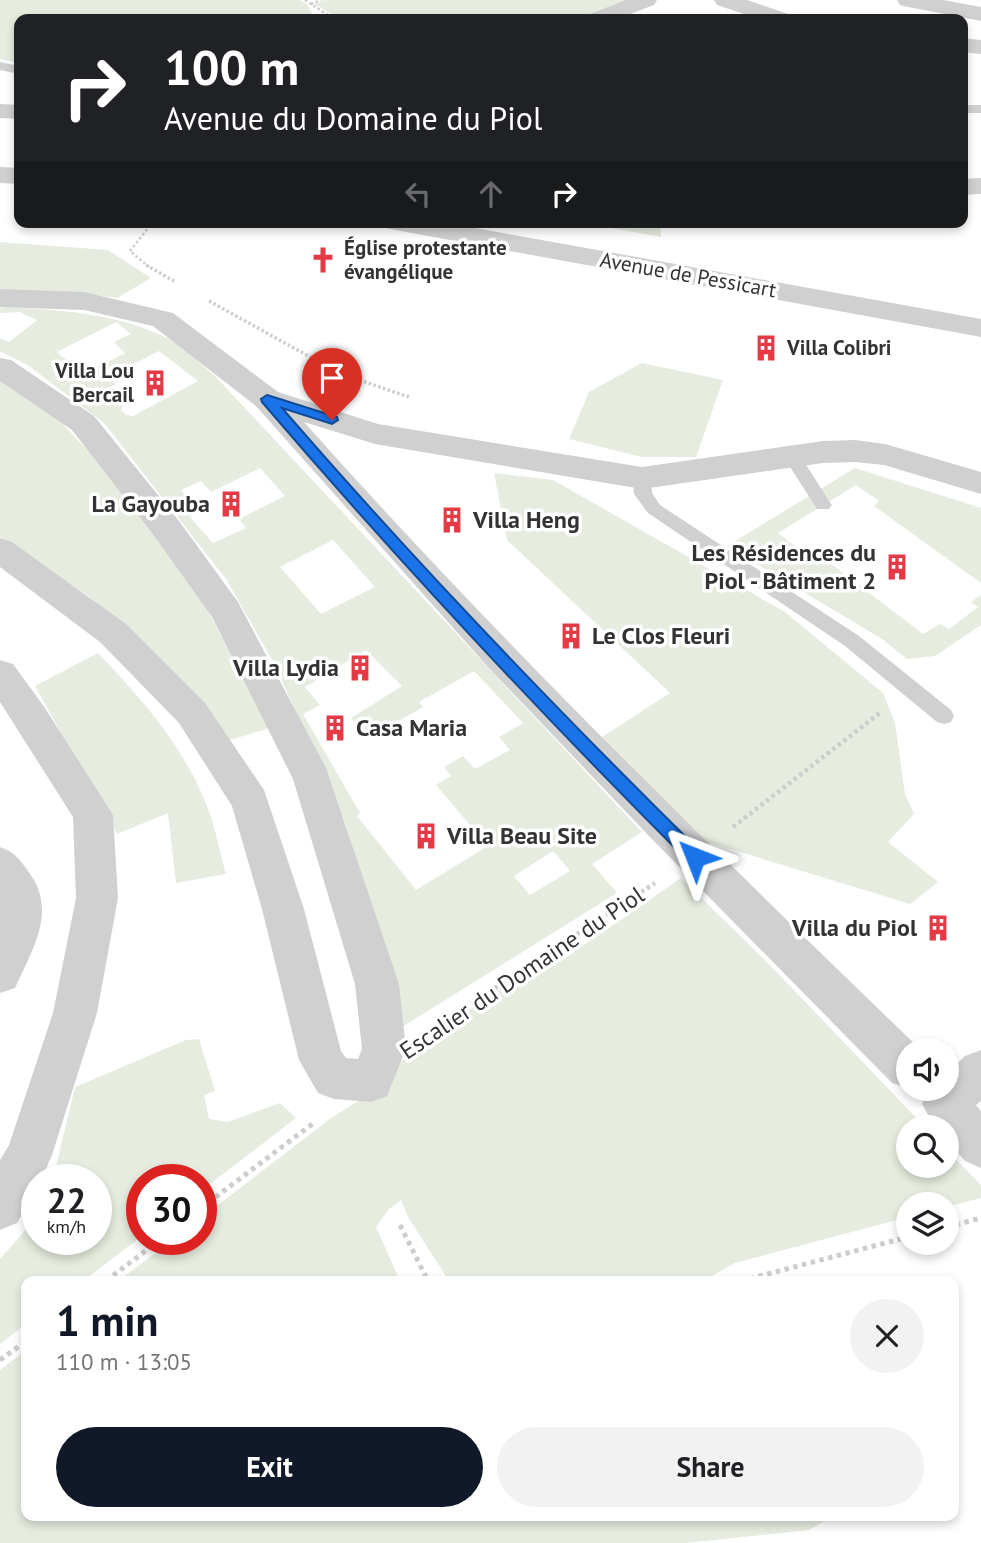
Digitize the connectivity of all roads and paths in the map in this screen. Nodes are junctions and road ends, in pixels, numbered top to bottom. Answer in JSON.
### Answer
{"nodes":[{"id":1,"x":305,"y":0,"type":"edge"},
{"id":2,"x":321,"y":0,"type":"edge"},
{"id":3,"x":646,"y":0,"type":"edge"},
{"id":4,"x":724,"y":0,"type":"edge"},
{"id":5,"x":908,"y":0,"type":"edge"},
{"id":6,"x":311,"y":4,"type":"junction"},
{"id":7,"x":326,"y":14,"type":"edge"},
{"id":8,"x":611,"y":14,"type":"edge"},
{"id":9,"x":765,"y":14,"type":"edge"},
{"id":10,"x":981,"y":14,"type":"edge"},
{"id":11,"x":148,"y":228,"type":"edge"},
{"id":12,"x":428,"y":228,"type":"edge"},
{"id":13,"x":177,"y":283,"type":"dead end"},
{"id":14,"x":200,"y":296,"type":"dead end"},
{"id":15,"x":0,"y":298,"type":"edge"},
{"id":16,"x":981,"y":328,"type":"edge"},
{"id":17,"x":0,"y":367,"type":"edge"},
{"id":18,"x":267,"y":399,"type":"junction"},
{"id":19,"x":415,"y":400,"type":"dead end"},
{"id":20,"x":792,"y":456,"type":"junction"},
{"id":21,"x":642,"y":478,"type":"junction"},
{"id":22,"x":981,"y":483,"type":"edge"},
{"id":23,"x":823,"y":505,"type":"dead end"},
{"id":24,"x":0,"y":550,"type":"edge"},
{"id":25,"x":0,"y":674,"type":"edge"},
{"id":26,"x":911,"y":689,"type":"junction"},
{"id":27,"x":944,"y":716,"type":"dead end"},
{"id":28,"x":695,"y":857,"type":"junction"},
{"id":29,"x":0,"y":864,"type":"edge"},
{"id":30,"x":0,"y":974,"type":"edge"},
{"id":31,"x":896,"y":1056,"type":"edge"},
{"id":32,"x":981,"y":1071,"type":"edge"},
{"id":33,"x":371,"y":1081,"type":"junction"},
{"id":34,"x":959,"y":1084,"type":"edge"},
{"id":35,"x":941,"y":1101,"type":"edge"},
{"id":36,"x":981,"y":1145,"type":"edge"},
{"id":37,"x":217,"y":1196,"type":"edge"},
{"id":38,"x":0,"y":1206,"type":"edge"},
{"id":39,"x":981,"y":1218,"type":"edge"},
{"id":40,"x":959,"y":1224,"type":"edge"},
{"id":41,"x":400,"y":1225,"type":"dead end"},
{"id":42,"x":896,"y":1240,"type":"edge"},
{"id":43,"x":140,"y":1255,"type":"edge"},
{"id":44,"x":113,"y":1276,"type":"edge"},
{"id":45,"x":426,"y":1276,"type":"edge"},
{"id":46,"x":760,"y":1276,"type":"edge"},
{"id":47,"x":21,"y":1344,"type":"edge"},
{"id":48,"x":0,"y":1360,"type":"edge"}],
"edges":[{"from":1,"to":6,"type":"path"},
{"from":2,"to":6,"type":"path"},
{"from":3,"to":8,"type":"street"},
{"from":4,"to":9,"type":"street"},
{"from":5,"to":10,"type":"street"},
{"from":6,"to":7,"type":"path"},
{"from":11,"to":13,"type":"path"},
{"from":12,"to":16,"type":"street","name":"Avenue de Pessicart"},
{"from":14,"to":19,"type":"path"},
{"from":15,"to":18,"type":"street"},
{"from":17,"to":33,"type":"street"},
{"from":18,"to":21,"type":"street"},
{"from":18,"to":28,"type":"street"},
{"from":20,"to":21,"type":"street"},
{"from":20,"to":22,"type":"street"},
{"from":20,"to":23,"type":"lane"},
{"from":21,"to":26,"type":"lane"},
{"from":24,"to":33,"type":"street"},
{"from":25,"to":38,"type":"street"},
{"from":26,"to":27,"type":"lane"},
{"from":26,"to":28,"type":"path","name":"Escalier du Domaine du Piol"},
{"from":28,"to":31,"type":"street"},
{"from":28,"to":33,"type":"path","name":"Escalier du Domaine du Piol"},
{"from":29,"to":30,"type":"street"},
{"from":32,"to":34,"type":"street"},
{"from":33,"to":37,"type":"path","name":"Escalier du Domaine du Piol"},
{"from":35,"to":36,"type":"street"},
{"from":39,"to":40,"type":"path"},
{"from":41,"to":45,"type":"path"},
{"from":42,"to":46,"type":"path"},
{"from":43,"to":44,"type":"path"},
{"from":47,"to":48,"type":"path"}]}
